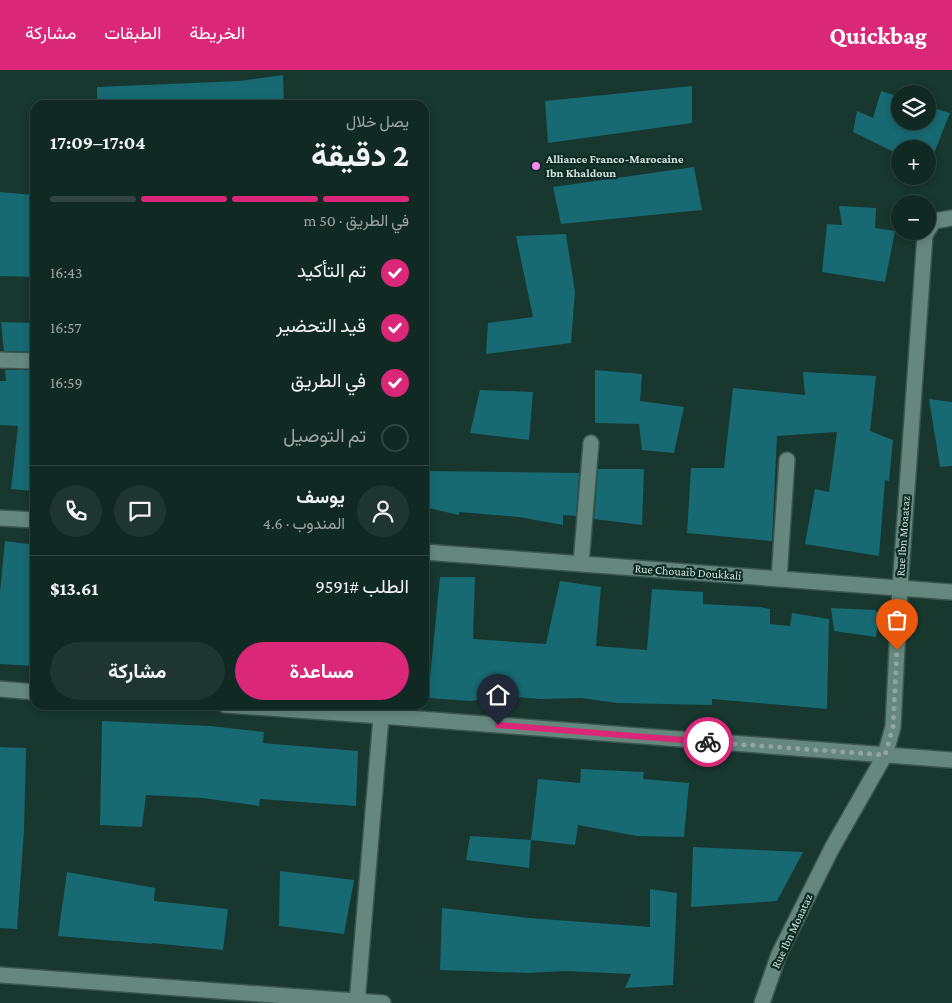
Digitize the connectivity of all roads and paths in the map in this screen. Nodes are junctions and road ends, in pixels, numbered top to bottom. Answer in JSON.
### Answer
{"nodes":[{"id":1,"x":952,"y":218,"type":"edge"},
{"id":2,"x":0,"y":360,"type":"edge"},
{"id":3,"x":30,"y":361,"type":"edge"},
{"id":4,"x":591,"y":443,"type":"dead end"},
{"id":5,"x":787,"y":460,"type":"dead end"},
{"id":6,"x":0,"y":518,"type":"edge"},
{"id":7,"x":30,"y":520,"type":"edge"},
{"id":8,"x":429,"y":552,"type":"edge"},
{"id":9,"x":581,"y":564,"type":"junction"},
{"id":10,"x":779,"y":579,"type":"junction"},
{"id":11,"x":900,"y":588,"type":"junction"},
{"id":12,"x":952,"y":592,"type":"edge"},
{"id":13,"x":0,"y":689,"type":"edge"},
{"id":14,"x":30,"y":692,"type":"edge"},
{"id":15,"x":382,"y":710,"type":"edge"},
{"id":16,"x":885,"y":755,"type":"junction"},
{"id":17,"x":952,"y":760,"type":"edge"},
{"id":18,"x":0,"y":975,"type":"edge"},
{"id":19,"x":357,"y":1002,"type":"edge"},
{"id":20,"x":383,"y":1003,"type":"edge"},
{"id":21,"x":762,"y":1003,"type":"edge"}],
"edges":[{"from":1,"to":11,"type":"street","name":"Rue Ibn Moaataz"},
{"from":2,"to":3,"type":"street"},
{"from":4,"to":9,"type":"street"},
{"from":5,"to":10,"type":"street"},
{"from":6,"to":7,"type":"street"},
{"from":8,"to":9,"type":"street","name":"Rue Chouaib Doukkali"},
{"from":9,"to":10,"type":"street","name":"Rue Chouaib Doukkali"},
{"from":10,"to":11,"type":"street","name":"Rue Chouaib Doukkali"},
{"from":11,"to":12,"type":"street","name":"Rue Chouaib Doukkali"},
{"from":11,"to":16,"type":"street","name":"Rue Ibn Moaataz"},
{"from":13,"to":14,"type":"street"},
{"from":15,"to":16,"type":"street"},
{"from":15,"to":19,"type":"street"},
{"from":16,"to":17,"type":"street"},
{"from":16,"to":21,"type":"street","name":"Rue Ibn Moaataz"},
{"from":18,"to":19,"type":"street"},
{"from":19,"to":20,"type":"street"}]}
